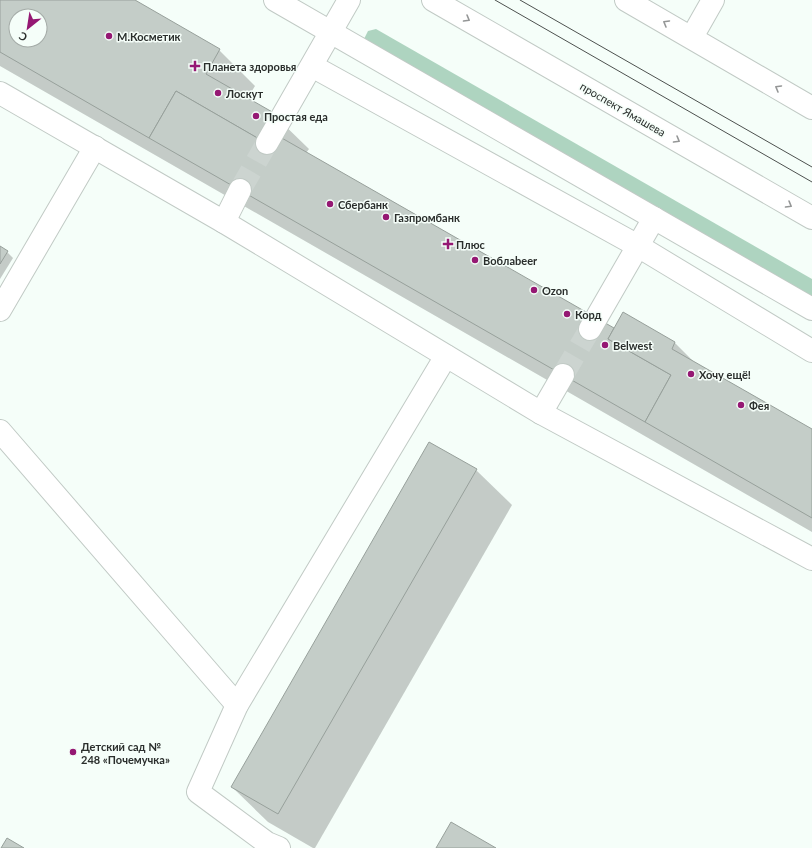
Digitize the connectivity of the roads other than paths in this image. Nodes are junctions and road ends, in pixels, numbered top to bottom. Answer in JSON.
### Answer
{"nodes":[{"id":1,"x":275,"y":0,"type":"edge"},
{"id":2,"x":349,"y":0,"type":"edge"},
{"id":3,"x":433,"y":0,"type":"edge"},
{"id":4,"x":626,"y":0,"type":"edge"},
{"id":5,"x":713,"y":0,"type":"edge"},
{"id":6,"x":331,"y":32,"type":"junction"},
{"id":7,"x":692,"y":37,"type":"junction"},
{"id":8,"x":312,"y":66,"type":"junction"},
{"id":9,"x":0,"y":93,"type":"edge"},
{"id":10,"x":812,"y":108,"type":"edge"},
{"id":11,"x":267,"y":143,"type":"tunnel mouth"},
{"id":12,"x":95,"y":147,"type":"junction"},
{"id":13,"x":240,"y":190,"type":"tunnel mouth"},
{"id":14,"x":654,"y":218,"type":"junction"},
{"id":15,"x":812,"y":218,"type":"edge"},
{"id":16,"x":224,"y":222,"type":"junction"},
{"id":17,"x":638,"y":246,"type":"junction"},
{"id":18,"x":812,"y":309,"type":"edge"},
{"id":19,"x":0,"y":310,"type":"edge"},
{"id":20,"x":590,"y":329,"type":"tunnel mouth"},
{"id":21,"x":812,"y":351,"type":"edge"},
{"id":22,"x":446,"y":356,"type":"junction"},
{"id":23,"x":563,"y":375,"type":"tunnel mouth"},
{"id":24,"x":541,"y":414,"type":"junction"},
{"id":25,"x":0,"y":431,"type":"edge"},
{"id":26,"x":812,"y":559,"type":"edge"},
{"id":27,"x":237,"y":705,"type":"junction"},
{"id":28,"x":279,"y":848,"type":"edge"}],
"edges":[{"from":1,"to":6,"type":"main road"},
{"from":2,"to":6,"type":"main road"},
{"from":3,"to":15,"type":"main road","name":"проспект Ямашева","one_way":true},
{"from":7,"to":4,"type":"main road","one_way":true},
{"from":5,"to":7,"type":"main road"},
{"from":6,"to":8,"type":"main road"},
{"from":6,"to":14,"type":"main road"},
{"from":10,"to":7,"type":"main road","one_way":true},
{"from":8,"to":11,"type":"main road"},
{"from":8,"to":17,"type":"main road"},
{"from":9,"to":12,"type":"main road"},
{"from":12,"to":16,"type":"main road"},
{"from":12,"to":19,"type":"main road"},
{"from":13,"to":16,"type":"main road"},
{"from":14,"to":17,"type":"main road"},
{"from":14,"to":18,"type":"main road"},
{"from":16,"to":22,"type":"main road"},
{"from":17,"to":20,"type":"main road"},
{"from":17,"to":21,"type":"main road"},
{"from":22,"to":24,"type":"main road"},
{"from":22,"to":27,"type":"main road"},
{"from":23,"to":24,"type":"main road"},
{"from":24,"to":26,"type":"main road"},
{"from":25,"to":27,"type":"main road"},
{"from":27,"to":28,"type":"main road"}]}
